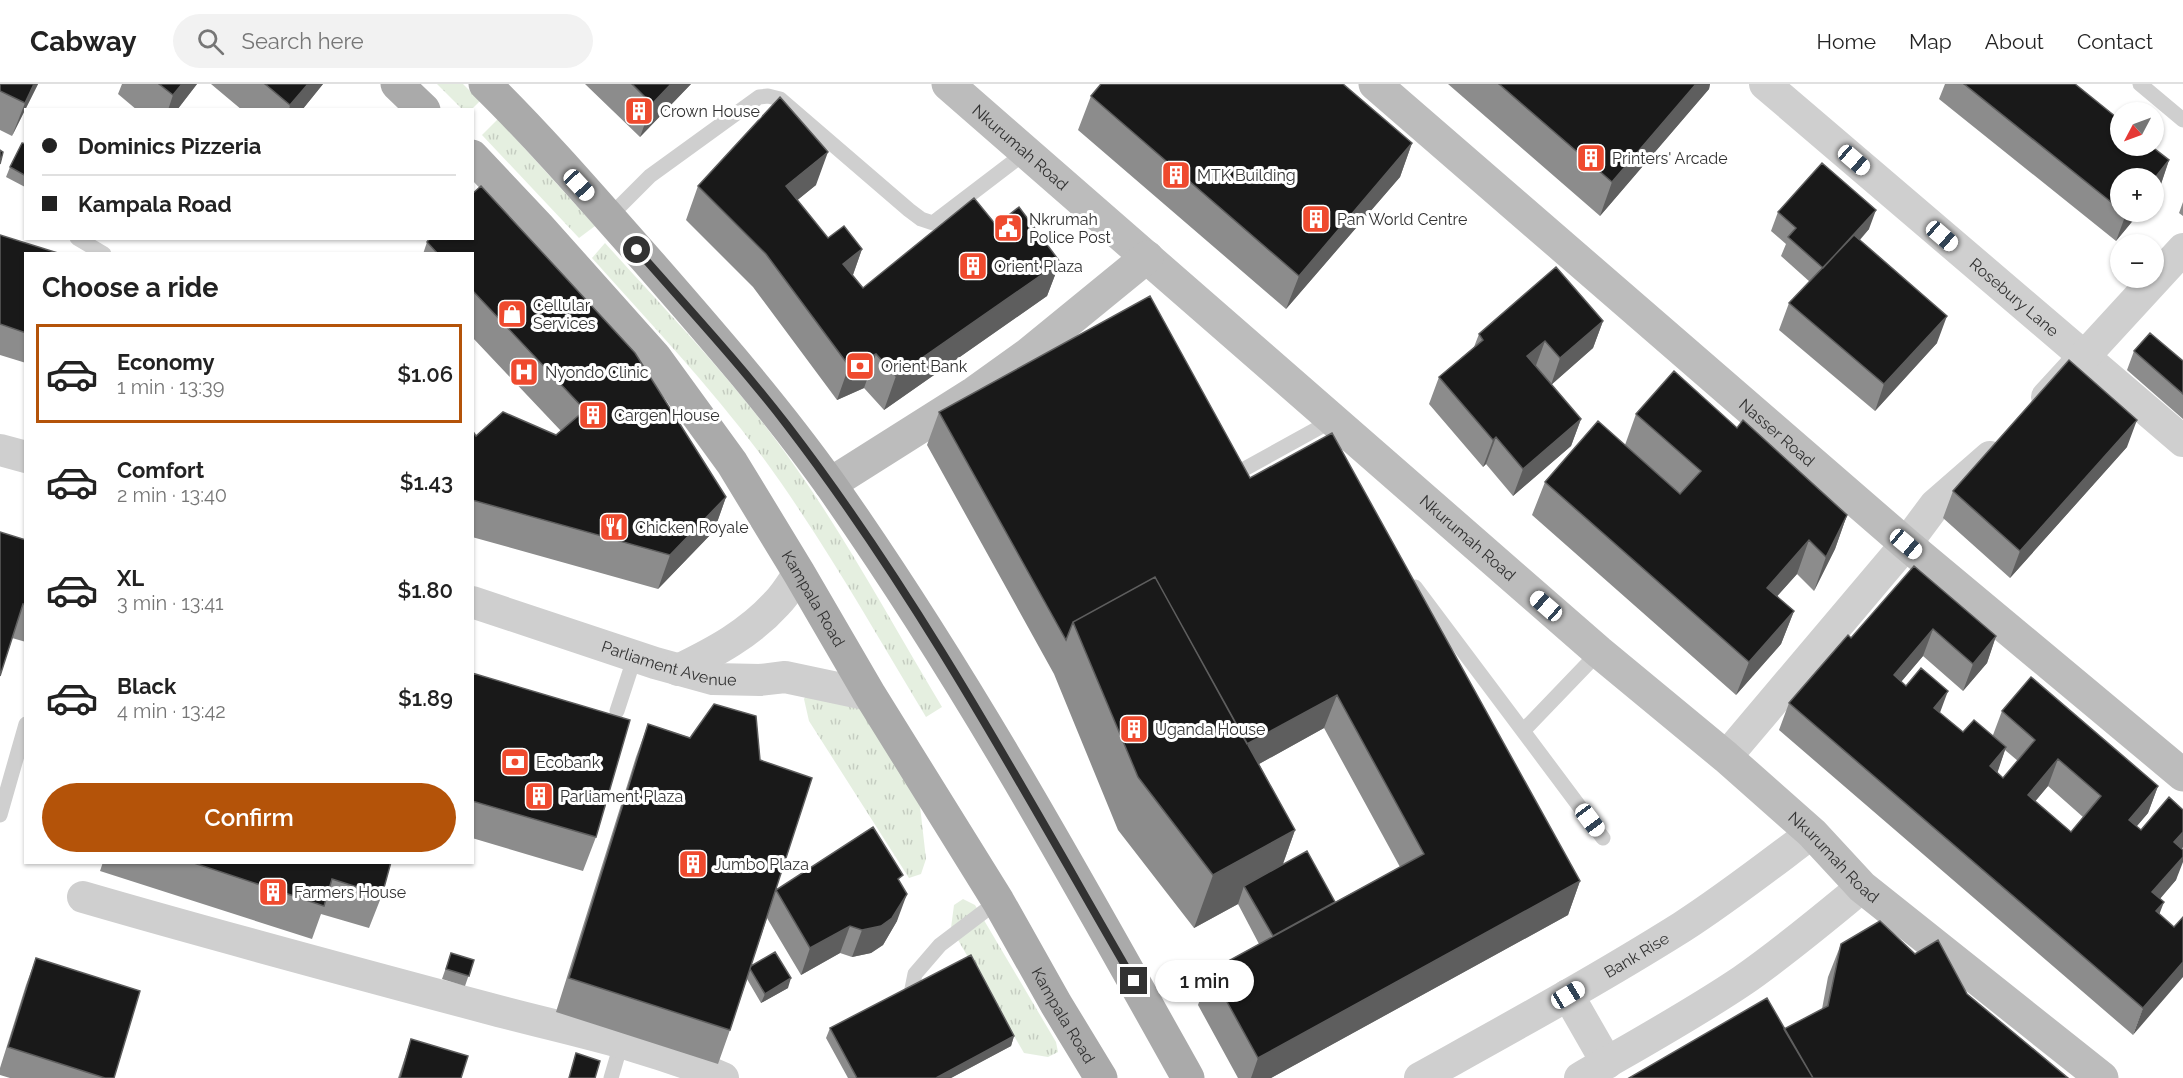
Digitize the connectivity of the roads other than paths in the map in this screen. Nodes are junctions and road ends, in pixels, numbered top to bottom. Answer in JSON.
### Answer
{"nodes":[{"id":1,"x":397,"y":84,"type":"edge"},
{"id":2,"x":485,"y":84,"type":"edge"},
{"id":3,"x":948,"y":84,"type":"edge"},
{"id":4,"x":1375,"y":84,"type":"edge"},
{"id":5,"x":1765,"y":84,"type":"edge"},
{"id":6,"x":2140,"y":84,"type":"edge"},
{"id":7,"x":422,"y":108,"type":"edge"},
{"id":8,"x":2183,"y":120,"type":"edge"},
{"id":9,"x":1026,"y":152,"type":"junction"},
{"id":10,"x":474,"y":158,"type":"edge"},
{"id":11,"x":609,"y":217,"type":"junction"},
{"id":12,"x":80,"y":240,"type":"edge"},
{"id":13,"x":2183,"y":249,"type":"edge"},
{"id":14,"x":101,"y":252,"type":"edge"},
{"id":15,"x":1147,"y":257,"type":"junction"},
{"id":16,"x":2084,"y":357,"type":"junction"},
{"id":17,"x":1333,"y":420,"type":"junction"},
{"id":18,"x":2183,"y":441,"type":"edge"},
{"id":19,"x":0,"y":450,"type":"edge"},
{"id":20,"x":24,"y":456,"type":"edge"},
{"id":21,"x":1220,"y":482,"type":"edge"},
{"id":22,"x":830,"y":484,"type":"junction"},
{"id":23,"x":1906,"y":544,"type":"junction"},
{"id":24,"x":799,"y":573,"type":"junction"},
{"id":25,"x":1415,"y":587,"type":"edge"},
{"id":26,"x":474,"y":603,"type":"edge"},
{"id":27,"x":1599,"y":652,"type":"junction"},
{"id":28,"x":634,"y":656,"type":"junction"},
{"id":29,"x":678,"y":670,"type":"junction"},
{"id":30,"x":870,"y":695,"type":"junction"},
{"id":31,"x":617,"y":711,"type":"dead end"},
{"id":32,"x":24,"y":731,"type":"edge"},
{"id":33,"x":1522,"y":731,"type":"junction"},
{"id":34,"x":1726,"y":757,"type":"junction"},
{"id":35,"x":2183,"y":775,"type":"edge"},
{"id":36,"x":0,"y":815,"type":"edge"},
{"id":37,"x":1812,"y":833,"type":"junction"},
{"id":38,"x":1603,"y":838,"type":"dead end"},
{"id":39,"x":1862,"y":887,"type":"junction"},
{"id":40,"x":83,"y":897,"type":"dead end"},
{"id":41,"x":998,"y":901,"type":"junction"},
{"id":42,"x":911,"y":994,"type":"edge"},
{"id":43,"x":1568,"y":995,"type":"junction"},
{"id":44,"x":621,"y":1044,"type":"junction"},
{"id":45,"x":680,"y":1070,"type":"edge"},
{"id":46,"x":1593,"y":1070,"type":"edge"},
{"id":47,"x":611,"y":1078,"type":"edge"},
{"id":48,"x":723,"y":1078,"type":"edge"},
{"id":49,"x":1101,"y":1078,"type":"edge"},
{"id":50,"x":1188,"y":1078,"type":"edge"},
{"id":51,"x":1420,"y":1078,"type":"edge"},
{"id":52,"x":2102,"y":1078,"type":"edge"}],
"edges":[{"from":1,"to":7,"type":"main road"},
{"from":2,"to":11,"type":"main road"},
{"from":3,"to":9,"type":"street","name":"Nkurumah Road"},
{"from":4,"to":23,"type":"street","name":"Nasser Road"},
{"from":5,"to":16,"type":"street","name":"Rosebury Lane"},
{"from":6,"to":8,"type":"lane"},
{"from":9,"to":11,"type":"lane"},
{"from":9,"to":15,"type":"street","name":"Nkurumah Road"},
{"from":10,"to":24,"type":"main road","name":"Kampala Road"},
{"from":11,"to":22,"type":"main road"},
{"from":12,"to":14,"type":"lane"},
{"from":13,"to":16,"type":"street"},
{"from":15,"to":17,"type":"street","name":"Nkurumah Road"},
{"from":15,"to":22,"type":"street"},
{"from":16,"to":18,"type":"street","name":"Rosebury Lane"},
{"from":16,"to":23,"type":"street"},
{"from":17,"to":21,"type":"lane"},
{"from":17,"to":27,"type":"street","name":"Nkurumah Road"},
{"from":19,"to":20,"type":"street"},
{"from":22,"to":50,"type":"main road"},
{"from":23,"to":34,"type":"street"},
{"from":23,"to":35,"type":"street","name":"Nasser Road"},
{"from":24,"to":29,"type":"street"},
{"from":24,"to":30,"type":"main road","name":"Kampala Road"},
{"from":25,"to":33,"type":"lane"},
{"from":26,"to":28,"type":"street","name":"Parliament Avenue"},
{"from":27,"to":33,"type":"lane"},
{"from":27,"to":34,"type":"street","name":"Nkurumah Road"},
{"from":28,"to":29,"type":"street","name":"Parliament Avenue"},
{"from":28,"to":31,"type":"lane"},
{"from":29,"to":30,"type":"street","name":"Parliament Avenue"},
{"from":30,"to":41,"type":"main road","name":"Kampala Road"},
{"from":32,"to":36,"type":"lane"},
{"from":33,"to":38,"type":"lane"},
{"from":34,"to":37,"type":"street","name":"Nkurumah Road"},
{"from":37,"to":39,"type":"street","name":"Nkurumah Road"},
{"from":37,"to":43,"type":"street","name":"Bank Rise"},
{"from":39,"to":46,"type":"street"},
{"from":39,"to":52,"type":"street","name":"Nkurumah Road"},
{"from":40,"to":44,"type":"street"},
{"from":41,"to":42,"type":"lane"},
{"from":41,"to":49,"type":"main road","name":"Kampala Road"},
{"from":43,"to":46,"type":"street"},
{"from":43,"to":51,"type":"street","name":"Bank Rise"},
{"from":44,"to":45,"type":"street"},
{"from":44,"to":47,"type":"lane"},
{"from":45,"to":48,"type":"street"}]}
